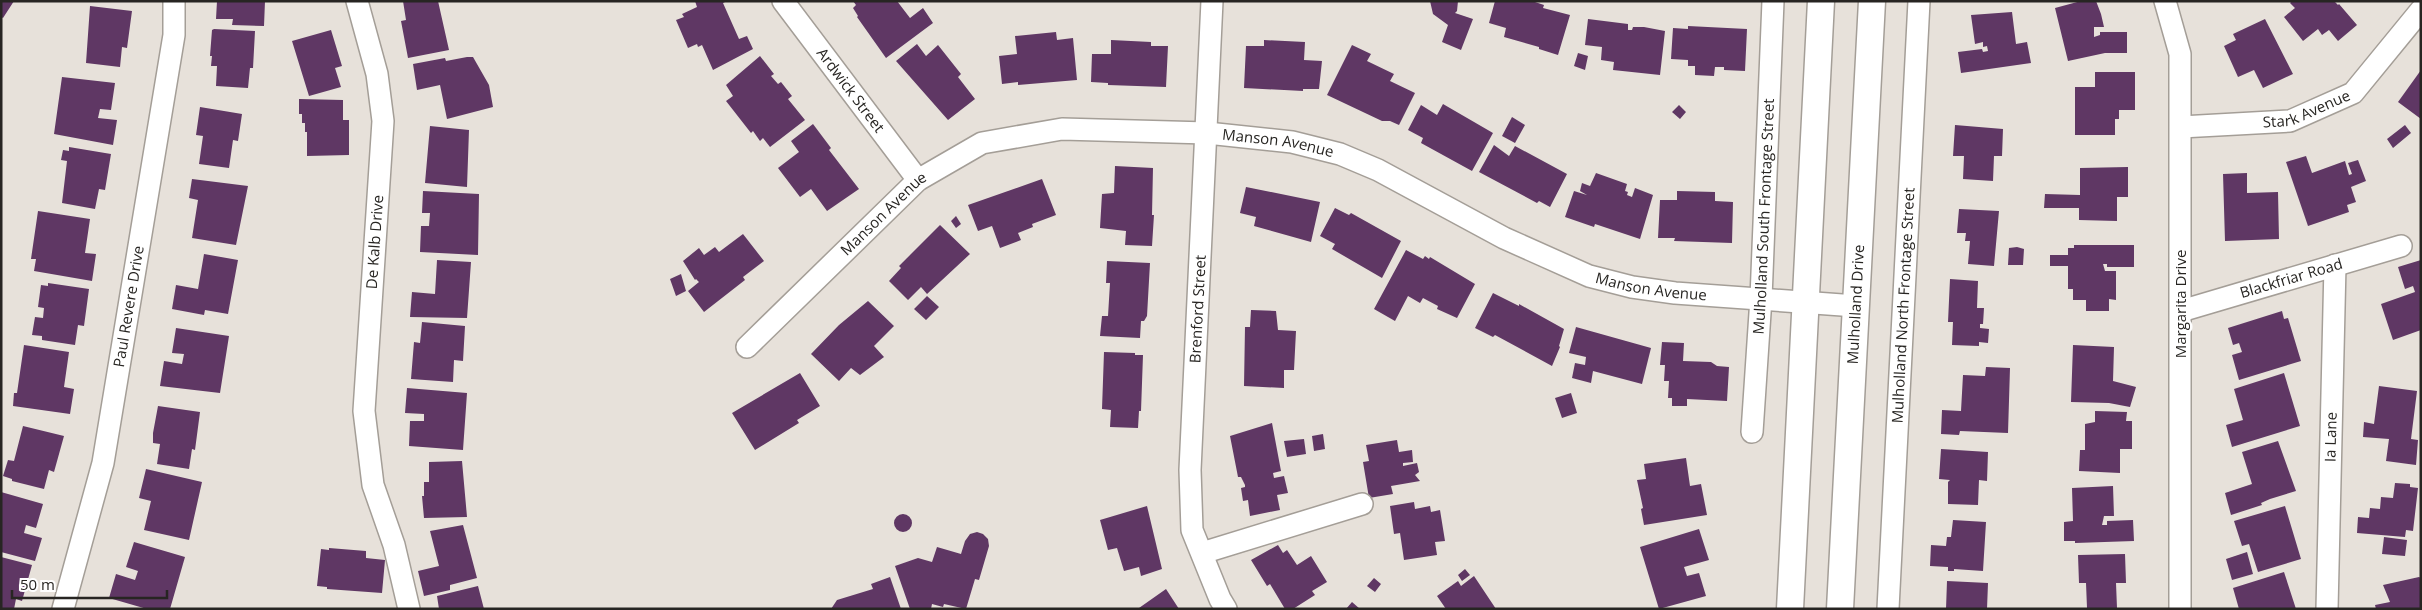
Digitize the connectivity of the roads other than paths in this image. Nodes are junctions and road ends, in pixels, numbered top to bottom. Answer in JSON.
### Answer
{"nodes":[{"id":1,"x":174,"y":1,"type":"edge"},
{"id":2,"x":357,"y":1,"type":"edge"},
{"id":3,"x":783,"y":1,"type":"edge"},
{"id":4,"x":1212,"y":1,"type":"edge"},
{"id":5,"x":1773,"y":1,"type":"edge"},
{"id":6,"x":1821,"y":1,"type":"edge"},
{"id":7,"x":1872,"y":1,"type":"edge"},
{"id":8,"x":1919,"y":1,"type":"edge"},
{"id":9,"x":2165,"y":1,"type":"edge"},
{"id":10,"x":2420,"y":11,"type":"edge"},
{"id":11,"x":2181,"y":128,"type":"junction"},
{"id":12,"x":1207,"y":133,"type":"junction"},
{"id":13,"x":918,"y":180,"type":"junction"},
{"id":14,"x":2401,"y":246,"type":"dead end"},
{"id":15,"x":2335,"y":265,"type":"junction"},
{"id":16,"x":1761,"y":298,"type":"junction"},
{"id":17,"x":1805,"y":300,"type":"junction"},
{"id":18,"x":1856,"y":306,"type":"junction"},
{"id":19,"x":2181,"y":311,"type":"junction"},
{"id":20,"x":747,"y":347,"type":"dead end"},
{"id":21,"x":1752,"y":432,"type":"dead end"},
{"id":22,"x":1362,"y":504,"type":"dead end"},
{"id":23,"x":1202,"y":553,"type":"junction"},
{"id":24,"x":63,"y":609,"type":"edge"},
{"id":25,"x":409,"y":609,"type":"edge"},
{"id":26,"x":1226,"y":609,"type":"edge"},
{"id":27,"x":1790,"y":609,"type":"edge"},
{"id":28,"x":1840,"y":609,"type":"edge"},
{"id":29,"x":1888,"y":609,"type":"edge"},
{"id":30,"x":2180,"y":609,"type":"edge"},
{"id":31,"x":2327,"y":609,"type":"edge"}],
"edges":[{"from":1,"to":24,"type":"street","name":"Paul Revere Drive"},
{"from":2,"to":25,"type":"street","name":"De Kalb Drive"},
{"from":3,"to":13,"type":"street","name":"Ardwick Street"},
{"from":4,"to":12,"type":"street","name":"Brenford Street"},
{"from":5,"to":16,"type":"street","name":"Mulholland South Frontage Street"},
{"from":6,"to":17,"type":"main road"},
{"from":7,"to":18,"type":"main road","name":"Mulholland Drive"},
{"from":8,"to":29,"type":"street","name":"Mulholland North Frontage Street"},
{"from":9,"to":11,"type":"street","name":"Margarita Drive"},
{"from":10,"to":11,"type":"street","name":"Stark Avenue"},
{"from":11,"to":19,"type":"street","name":"Margarita Drive"},
{"from":12,"to":13,"type":"street","name":"Manson Avenue"},
{"from":12,"to":16,"type":"street","name":"Manson Avenue"},
{"from":12,"to":23,"type":"street","name":"Brenford Street"},
{"from":13,"to":20,"type":"street","name":"Manson Avenue"},
{"from":14,"to":15,"type":"street","name":"Blackfriar Road"},
{"from":15,"to":19,"type":"street","name":"Blackfriar Road"},
{"from":15,"to":31,"type":"street","name":"Ia Lane"},
{"from":16,"to":17,"type":"street","name":"Manson Avenue"},
{"from":16,"to":21,"type":"street","name":"Mulholland South Frontage Street"},
{"from":17,"to":18,"type":"street","name":"Manson Avenue"},
{"from":17,"to":27,"type":"main road"},
{"from":18,"to":28,"type":"main road","name":"Mulholland Drive"},
{"from":19,"to":30,"type":"street","name":"Margarita Drive"},
{"from":22,"to":23,"type":"street"},
{"from":23,"to":26,"type":"street","name":"Brenford Street"}]}
